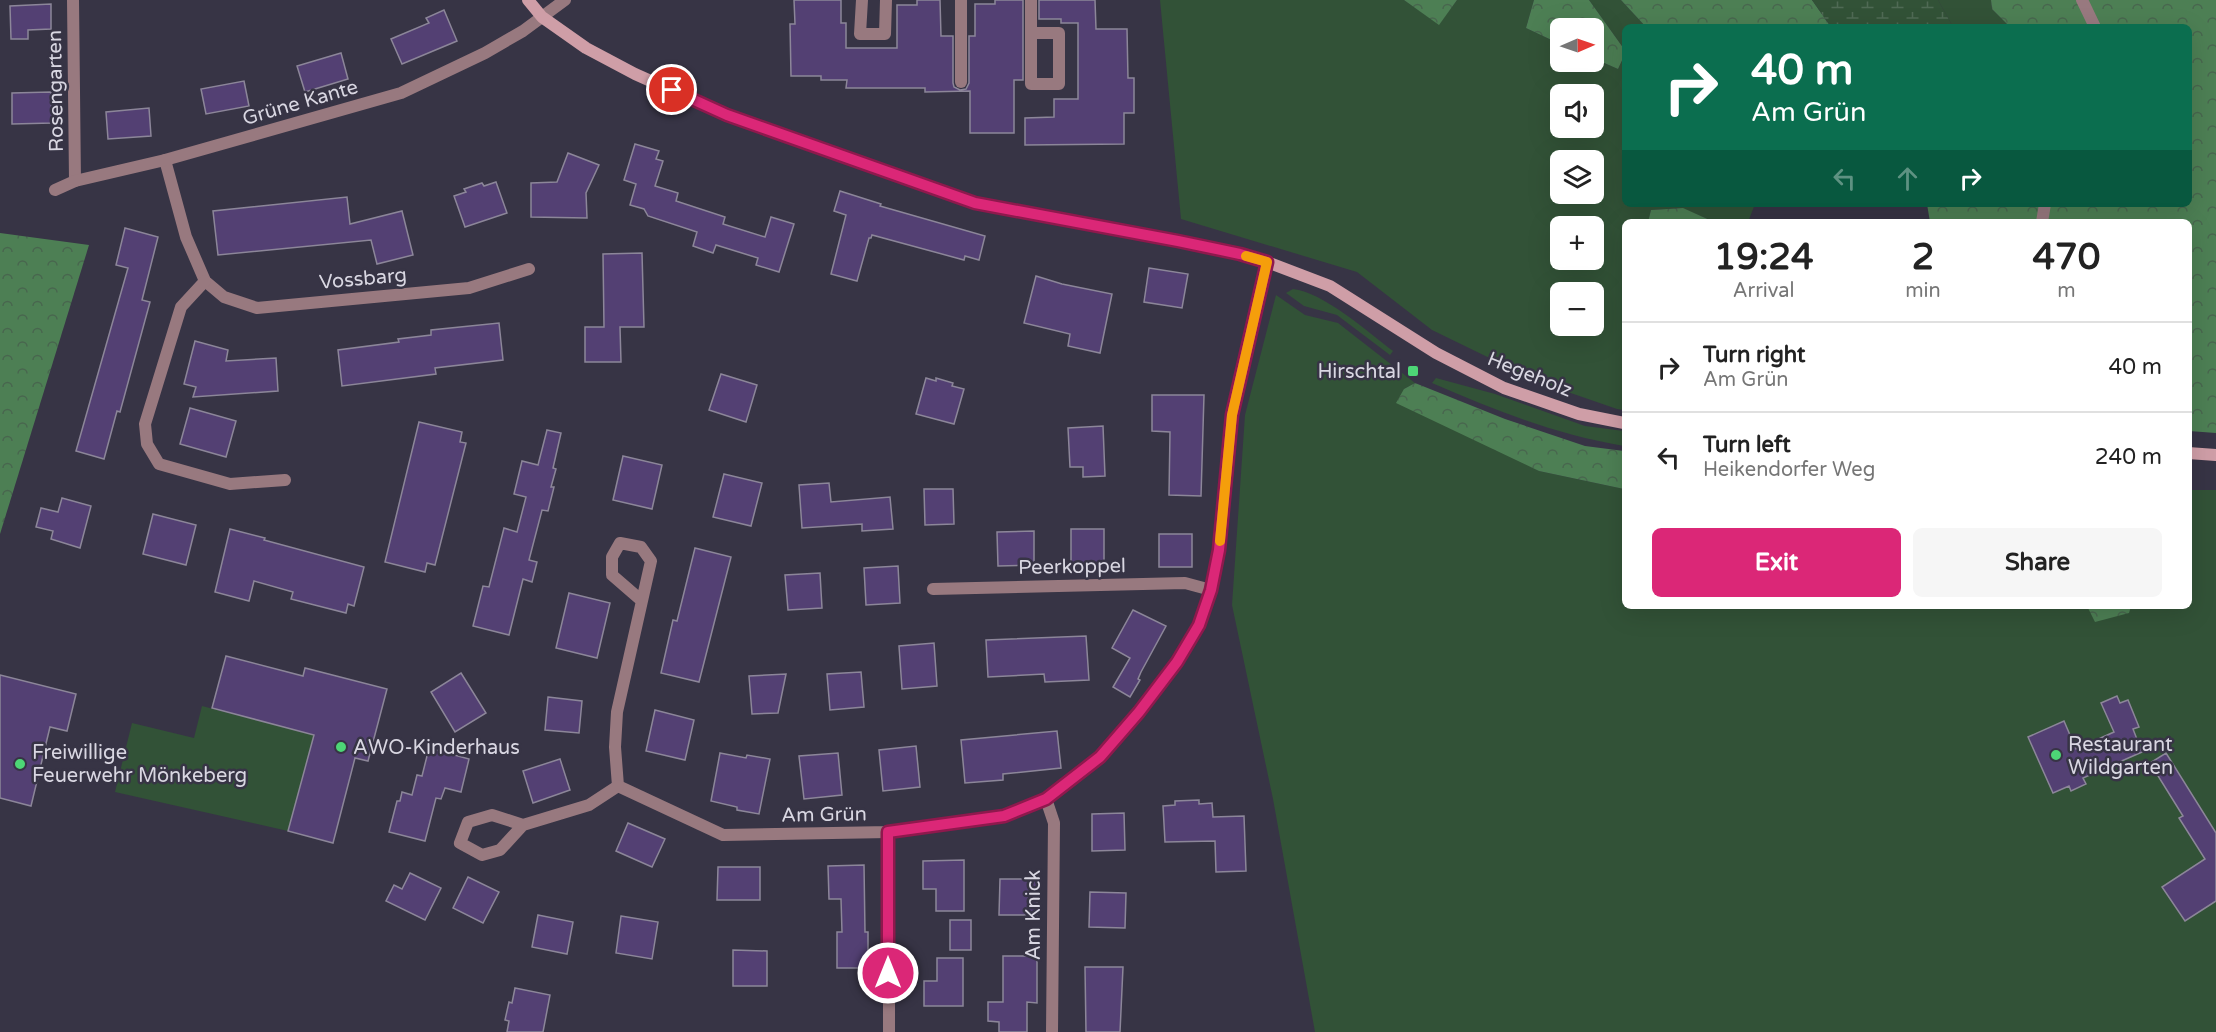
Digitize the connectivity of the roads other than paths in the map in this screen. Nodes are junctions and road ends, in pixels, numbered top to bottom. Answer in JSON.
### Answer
{"nodes":[{"id":1,"x":74,"y":0,"type":"edge"},
{"id":2,"x":528,"y":0,"type":"edge"},
{"id":3,"x":565,"y":0,"type":"edge"},
{"id":4,"x":862,"y":0,"type":"edge"},
{"id":5,"x":886,"y":0,"type":"edge"},
{"id":6,"x":961,"y":0,"type":"edge"},
{"id":7,"x":1031,"y":0,"type":"edge"},
{"id":8,"x":2082,"y":0,"type":"edge"},
{"id":9,"x":542,"y":17,"type":"junction"},
{"id":10,"x":2094,"y":24,"type":"edge"},
{"id":11,"x":1031,"y":33,"type":"junction"},
{"id":12,"x":961,"y":82,"type":"dead end"},
{"id":13,"x":165,"y":160,"type":"junction"},
{"id":14,"x":75,"y":181,"type":"junction"},
{"id":15,"x":55,"y":190,"type":"dead end"},
{"id":16,"x":1267,"y":262,"type":"junction"},
{"id":17,"x":529,"y":269,"type":"dead end"},
{"id":18,"x":205,"y":281,"type":"junction"},
{"id":19,"x":1622,"y":423,"type":"edge"},
{"id":20,"x":2192,"y":453,"type":"edge"},
{"id":21,"x":2216,"y":455,"type":"edge"},
{"id":22,"x":285,"y":480,"type":"dead end"},
{"id":23,"x":933,"y":590,"type":"dead end"},
{"id":24,"x":1211,"y":590,"type":"junction"},
{"id":25,"x":642,"y":601,"type":"junction"},
{"id":26,"x":618,"y":786,"type":"junction"},
{"id":27,"x":1046,"y":799,"type":"junction"},
{"id":28,"x":523,"y":825,"type":"junction"},
{"id":29,"x":888,"y":832,"type":"junction"},
{"id":30,"x":889,"y":1032,"type":"edge"},
{"id":31,"x":1052,"y":1032,"type":"edge"}],
"edges":[{"from":1,"to":14,"type":"street","name":"Rosengarten"},
{"from":2,"to":9,"type":"street","name":"Hegeholz"},
{"from":3,"to":9,"type":"street","name":"Grüne Kante"},
{"from":4,"to":5,"type":"street"},
{"from":6,"to":12,"type":"street"},
{"from":7,"to":11,"type":"street"},
{"from":8,"to":10,"type":"street"},
{"from":9,"to":13,"type":"street","name":"Grüne Kante"},
{"from":9,"to":16,"type":"street","name":"Hegeholz"},
{"from":11,"to":11,"type":"street"},
{"from":13,"to":14,"type":"street","name":"Grüne Kante"},
{"from":13,"to":18,"type":"street"},
{"from":14,"to":15,"type":"street","name":"Grüne Kante"},
{"from":16,"to":19,"type":"street","name":"Hegeholz"},
{"from":16,"to":24,"type":"street","name":"Am Grün"},
{"from":17,"to":18,"type":"street","name":"Vossbarg"},
{"from":18,"to":22,"type":"street"},
{"from":20,"to":21,"type":"street"},
{"from":23,"to":24,"type":"street","name":"Peerkoppel"},
{"from":24,"to":27,"type":"street","name":"Am Grün"},
{"from":25,"to":25,"type":"street"},
{"from":25,"to":26,"type":"street"},
{"from":26,"to":28,"type":"street"},
{"from":26,"to":29,"type":"street","name":"Am Grün"},
{"from":27,"to":29,"type":"street","name":"Am Grün"},
{"from":27,"to":31,"type":"street","name":"Am Knick"},
{"from":28,"to":28,"type":"street"},
{"from":29,"to":30,"type":"street"}]}
